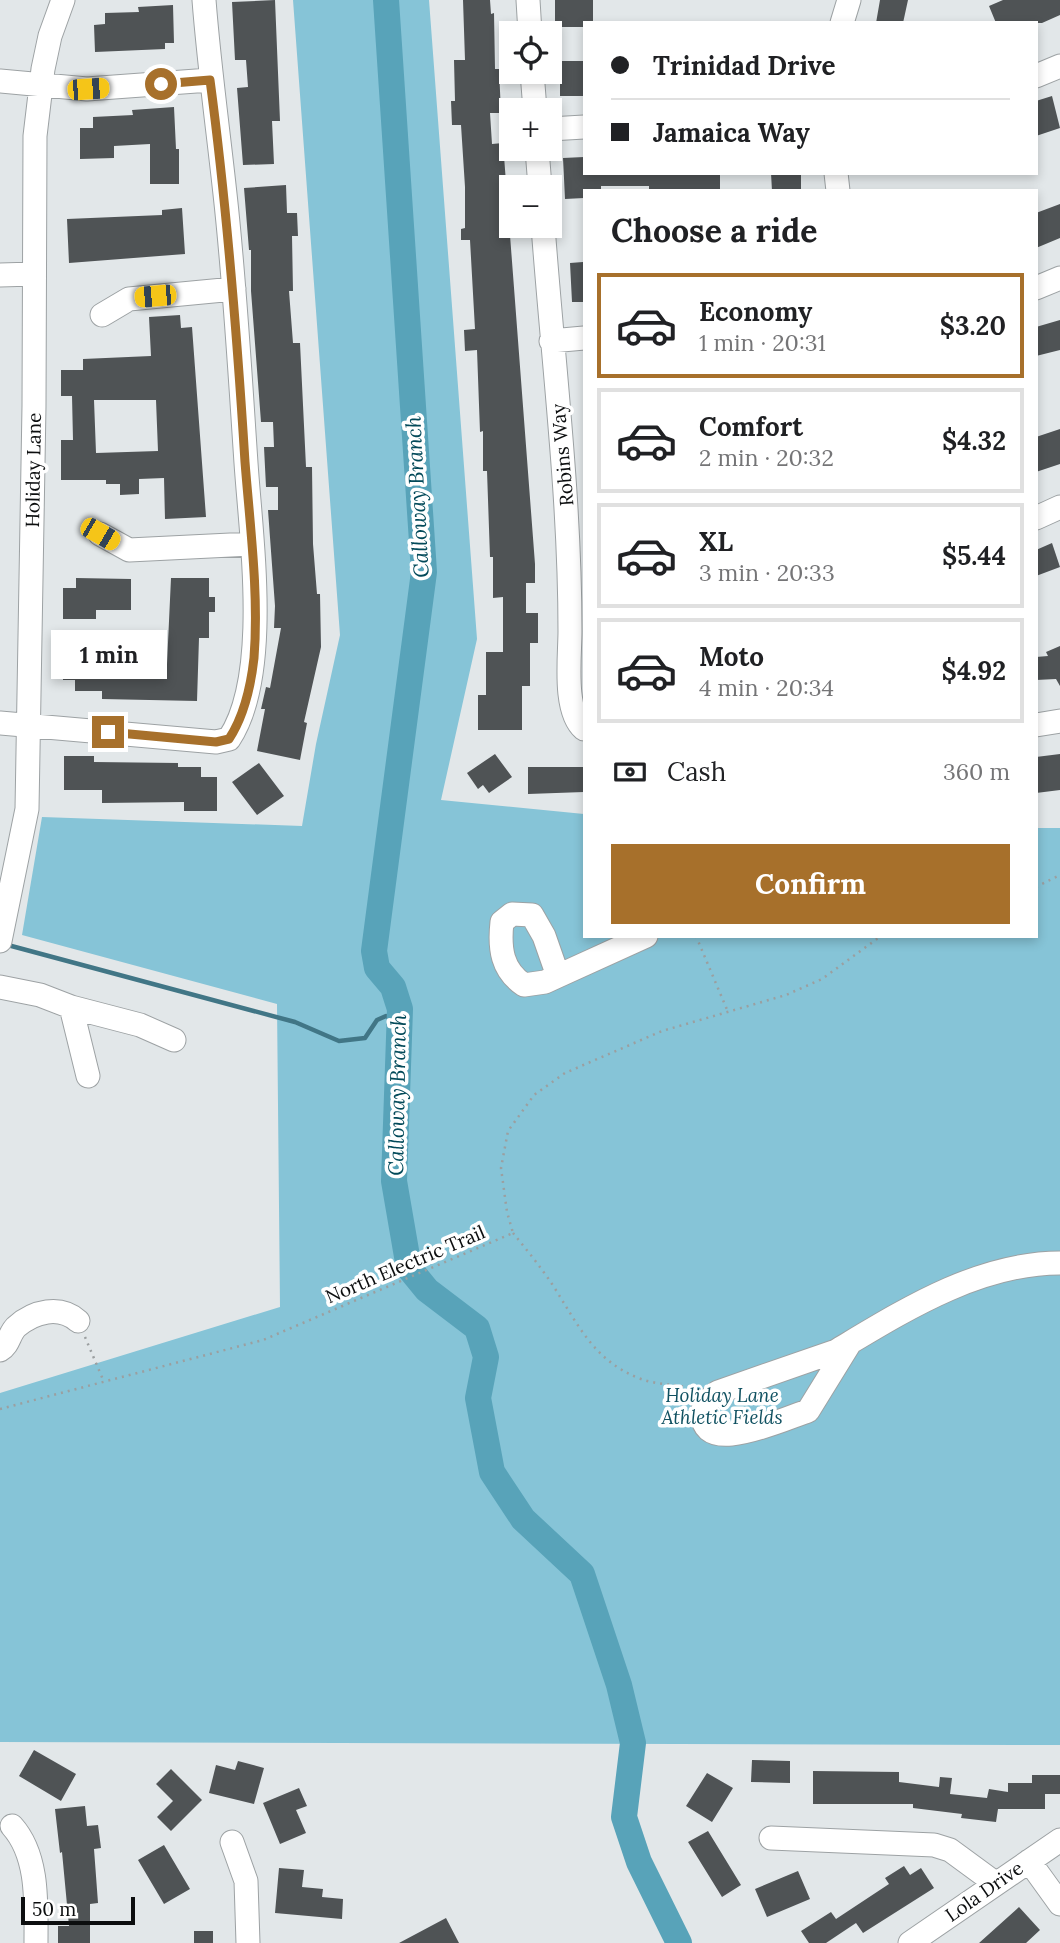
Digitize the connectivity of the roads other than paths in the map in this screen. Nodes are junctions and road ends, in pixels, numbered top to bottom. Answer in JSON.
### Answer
{"nodes":[{"id":1,"x":63,"y":0,"type":"edge"},
{"id":2,"x":204,"y":0,"type":"edge"},
{"id":3,"x":528,"y":0,"type":"edge"},
{"id":4,"x":849,"y":0,"type":"edge"},
{"id":5,"x":529,"y":21,"type":"edge"},
{"id":6,"x":843,"y":21,"type":"edge"},
{"id":7,"x":1060,"y":66,"type":"edge"},
{"id":8,"x":1038,"y":75,"type":"edge"},
{"id":9,"x":210,"y":80,"type":"junction"},
{"id":10,"x":0,"y":81,"type":"edge"},
{"id":11,"x":41,"y":83,"type":"junction"},
{"id":12,"x":583,"y":127,"type":"edge"},
{"id":13,"x":562,"y":128,"type":"edge"},
{"id":14,"x":544,"y":238,"type":"edge"},
{"id":15,"x":34,"y":274,"type":"junction"},
{"id":16,"x":0,"y":275,"type":"edge"},
{"id":17,"x":1060,"y":278,"type":"edge"},
{"id":18,"x":1038,"y":287,"type":"edge"},
{"id":19,"x":234,"y":289,"type":"junction"},
{"id":20,"x":102,"y":315,"type":"dead end"},
{"id":21,"x":583,"y":338,"type":"edge"},
{"id":22,"x":551,"y":341,"type":"junction"},
{"id":23,"x":1060,"y":508,"type":"edge"},
{"id":24,"x":1038,"y":517,"type":"edge"},
{"id":25,"x":100,"y":534,"type":"dead end"},
{"id":26,"x":251,"y":544,"type":"junction"},
{"id":27,"x":577,"y":546,"type":"edge"},
{"id":28,"x":1060,"y":721,"type":"edge"},
{"id":29,"x":0,"y":723,"type":"edge"},
{"id":30,"x":28,"y":725,"type":"junction"},
{"id":31,"x":1038,"y":725,"type":"edge"},
{"id":32,"x":582,"y":727,"type":"edge"},
{"id":33,"x":2,"y":935,"type":"edge"},
{"id":34,"x":642,"y":938,"type":"edge"},
{"id":35,"x":558,"y":976,"type":"dead end"},
{"id":36,"x":0,"y":987,"type":"edge"},
{"id":37,"x":71,"y":1007,"type":"junction"},
{"id":38,"x":174,"y":1040,"type":"dead end"},
{"id":39,"x":88,"y":1076,"type":"dead end"},
{"id":40,"x":1060,"y":1263,"type":"edge"},
{"id":41,"x":78,"y":1321,"type":"road end"},
{"id":42,"x":850,"y":1343,"type":"junction"},
{"id":43,"x":0,"y":1350,"type":"edge"},
{"id":44,"x":12,"y":1826,"type":"dead end"},
{"id":45,"x":771,"y":1838,"type":"dead end"},
{"id":46,"x":1060,"y":1840,"type":"edge"},
{"id":47,"x":232,"y":1842,"type":"dead end"},
{"id":48,"x":1029,"y":1861,"type":"junction"},
{"id":49,"x":995,"y":1883,"type":"junction"},
{"id":50,"x":1060,"y":1904,"type":"edge"},
{"id":51,"x":36,"y":1943,"type":"edge"},
{"id":52,"x":248,"y":1943,"type":"edge"},
{"id":53,"x":910,"y":1943,"type":"edge"}],
"edges":[{"from":1,"to":11,"type":"street","name":"Holiday Lane"},
{"from":2,"to":9,"type":"street"},
{"from":3,"to":5,"type":"street"},
{"from":4,"to":6,"type":"street"},
{"from":7,"to":8,"type":"street"},
{"from":9,"to":11,"type":"street"},
{"from":9,"to":19,"type":"street"},
{"from":10,"to":11,"type":"street"},
{"from":11,"to":15,"type":"street","name":"Holiday Lane"},
{"from":12,"to":13,"type":"street"},
{"from":14,"to":22,"type":"street","name":"Robins Way"},
{"from":15,"to":16,"type":"street"},
{"from":15,"to":30,"type":"street","name":"Holiday Lane"},
{"from":17,"to":18,"type":"street"},
{"from":19,"to":20,"type":"street"},
{"from":19,"to":26,"type":"street"},
{"from":21,"to":22,"type":"street"},
{"from":22,"to":27,"type":"street","name":"Robins Way"},
{"from":23,"to":24,"type":"street"},
{"from":25,"to":26,"type":"street"},
{"from":26,"to":30,"type":"street"},
{"from":27,"to":32,"type":"street","name":"Robins Way"},
{"from":28,"to":31,"type":"street"},
{"from":29,"to":30,"type":"street"},
{"from":30,"to":33,"type":"street","name":"Holiday Lane"},
{"from":34,"to":35,"type":"street"},
{"from":36,"to":37,"type":"street"},
{"from":37,"to":38,"type":"street"},
{"from":37,"to":39,"type":"street"},
{"from":40,"to":42,"type":"street"},
{"from":41,"to":43,"type":"street"},
{"from":42,"to":42,"type":"street"},
{"from":44,"to":51,"type":"street"},
{"from":45,"to":49,"type":"street"},
{"from":46,"to":48,"type":"street","name":"Lola Drive"},
{"from":47,"to":52,"type":"street"},
{"from":48,"to":49,"type":"street","name":"Lola Drive"},
{"from":48,"to":50,"type":"street"},
{"from":49,"to":53,"type":"street","name":"Lola Drive"}]}
